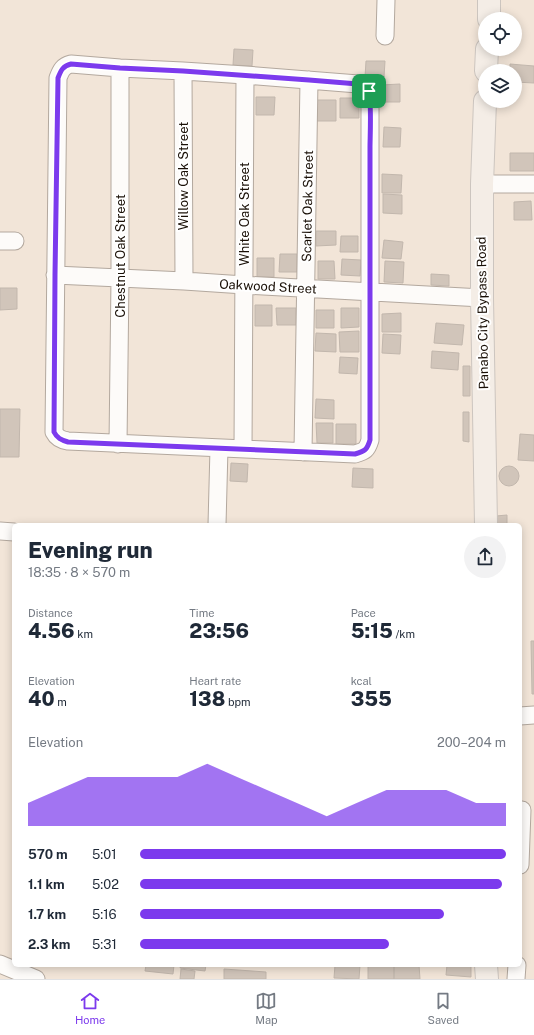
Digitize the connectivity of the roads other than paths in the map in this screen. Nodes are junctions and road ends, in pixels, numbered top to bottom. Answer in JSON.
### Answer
{"nodes":[{"id":1,"x":386,"y":0,"type":"edge"},
{"id":2,"x":489,"y":0,"type":"edge"},
{"id":3,"x":489,"y":12,"type":"edge"},
{"id":4,"x":385,"y":36,"type":"dead end"},
{"id":5,"x":120,"y":68,"type":"junction"},
{"id":6,"x":183,"y":71,"type":"junction"},
{"id":7,"x":245,"y":75,"type":"junction"},
{"id":8,"x":309,"y":80,"type":"junction"},
{"id":9,"x":485,"y":108,"type":"edge"},
{"id":10,"x":482,"y":184,"type":"junction"},
{"id":11,"x":534,"y":184,"type":"edge"},
{"id":12,"x":55,"y":275,"type":"junction"},
{"id":13,"x":120,"y":278,"type":"junction"},
{"id":14,"x":184,"y":281,"type":"junction"},
{"id":15,"x":244,"y":285,"type":"junction"},
{"id":16,"x":306,"y":288,"type":"junction"},
{"id":17,"x":371,"y":292,"type":"junction"},
{"id":18,"x":482,"y":298,"type":"junction"},
{"id":19,"x":118,"y":444,"type":"junction"},
{"id":20,"x":218,"y":448,"type":"junction"},
{"id":21,"x":243,"y":449,"type":"junction"},
{"id":22,"x":303,"y":452,"type":"junction"},
{"id":23,"x":217,"y":523,"type":"edge"},
{"id":24,"x":486,"y":523,"type":"edge"},
{"id":25,"x":0,"y":531,"type":"edge"},
{"id":26,"x":12,"y":532,"type":"edge"},
{"id":27,"x":534,"y":715,"type":"edge"},
{"id":28,"x":522,"y":716,"type":"edge"},
{"id":29,"x":0,"y":964,"type":"edge"},
{"id":30,"x":486,"y":967,"type":"edge"},
{"id":31,"x":517,"y":967,"type":"edge"},
{"id":32,"x":36,"y":979,"type":"edge"},
{"id":33,"x":487,"y":979,"type":"edge"},
{"id":34,"x":516,"y":979,"type":"edge"}],
"edges":[{"from":1,"to":4,"type":"street"},
{"from":2,"to":3,"type":"main road"},
{"from":5,"to":6,"type":"street"},
{"from":5,"to":12,"type":"street"},
{"from":5,"to":13,"type":"street","name":"Chestnut Oak Street"},
{"from":6,"to":7,"type":"street"},
{"from":6,"to":14,"type":"street","name":"Willow Oak Street"},
{"from":7,"to":8,"type":"street"},
{"from":7,"to":15,"type":"street","name":"White Oak Street"},
{"from":8,"to":16,"type":"street","name":"Scarlet Oak Street"},
{"from":8,"to":17,"type":"street"},
{"from":9,"to":10,"type":"main road","name":"Panabo City Bypass Road"},
{"from":10,"to":11,"type":"street"},
{"from":10,"to":18,"type":"main road","name":"Panabo City Bypass Road"},
{"from":12,"to":13,"type":"street","name":"Oakwood Street"},
{"from":12,"to":19,"type":"street"},
{"from":13,"to":14,"type":"street","name":"Oakwood Street"},
{"from":13,"to":19,"type":"street","name":"Chestnut Oak Street"},
{"from":14,"to":15,"type":"street","name":"Oakwood Street"},
{"from":15,"to":16,"type":"street","name":"Oakwood Street"},
{"from":15,"to":21,"type":"street","name":"White Oak Street"},
{"from":16,"to":17,"type":"street","name":"Oakwood Street"},
{"from":16,"to":22,"type":"street","name":"Scarlet Oak Street"},
{"from":17,"to":18,"type":"street","name":"Oakwood Street"},
{"from":17,"to":22,"type":"street"},
{"from":18,"to":24,"type":"main road","name":"Panabo City Bypass Road"},
{"from":19,"to":20,"type":"street"},
{"from":20,"to":21,"type":"street"},
{"from":20,"to":23,"type":"street"},
{"from":21,"to":22,"type":"street"},
{"from":25,"to":26,"type":"street"},
{"from":27,"to":28,"type":"street"},
{"from":29,"to":32,"type":"street"},
{"from":30,"to":33,"type":"main road"},
{"from":31,"to":34,"type":"street"}]}
